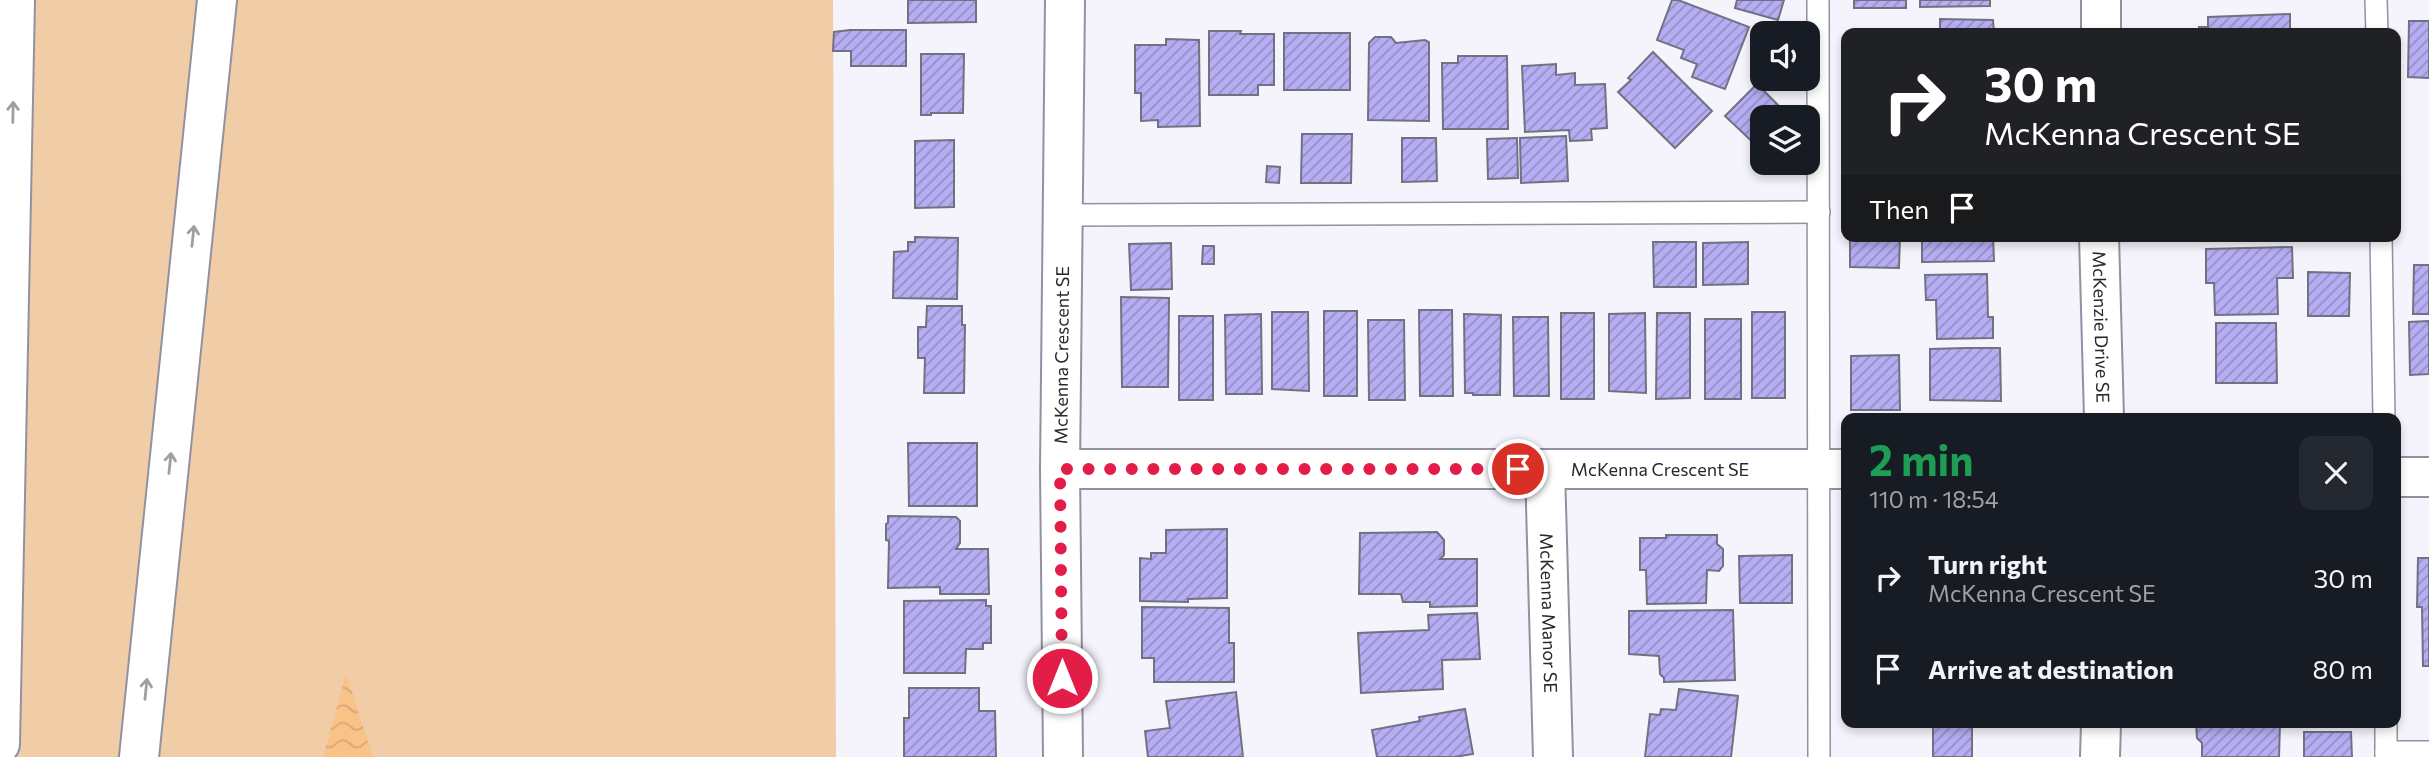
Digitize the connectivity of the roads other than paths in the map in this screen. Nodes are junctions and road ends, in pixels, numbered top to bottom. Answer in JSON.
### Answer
{"nodes":[{"id":1,"x":15,"y":0,"type":"edge"},
{"id":2,"x":217,"y":0,"type":"edge"},
{"id":3,"x":1065,"y":0,"type":"edge"},
{"id":4,"x":1818,"y":0,"type":"edge"},
{"id":5,"x":2101,"y":0,"type":"edge"},
{"id":6,"x":2376,"y":0,"type":"edge"},
{"id":7,"x":2101,"y":28,"type":"edge"},
{"id":8,"x":2376,"y":28,"type":"edge"},
{"id":9,"x":1819,"y":212,"type":"junction"},
{"id":10,"x":1064,"y":215,"type":"junction"},
{"id":11,"x":2099,"y":242,"type":"edge"},
{"id":12,"x":2381,"y":242,"type":"edge"},
{"id":13,"x":2104,"y":413,"type":"edge"},
{"id":14,"x":2384,"y":413,"type":"edge"},
{"id":15,"x":1060,"y":469,"type":"junction"},
{"id":16,"x":1832,"y":469,"type":"edge"},
{"id":17,"x":1545,"y":470,"type":"junction"},
{"id":18,"x":2401,"y":477,"type":"edge"},
{"id":19,"x":2429,"y":477,"type":"edge"},
{"id":20,"x":2101,"y":728,"type":"edge"},
{"id":21,"x":2386,"y":728,"type":"edge"},
{"id":22,"x":0,"y":744,"type":"edge"},
{"id":23,"x":2429,"y":752,"type":"edge"},
{"id":24,"x":2386,"y":755,"type":"edge"},
{"id":25,"x":139,"y":757,"type":"edge"},
{"id":26,"x":1063,"y":757,"type":"edge"},
{"id":27,"x":1553,"y":757,"type":"edge"},
{"id":28,"x":1818,"y":757,"type":"edge"},
{"id":29,"x":2100,"y":757,"type":"edge"}],
"edges":[{"from":22,"to":1,"type":"main road","one_way":true},
{"from":25,"to":2,"type":"main road","one_way":true},
{"from":3,"to":10,"type":"main road","name":"McKenna Crescent SE"},
{"from":4,"to":9,"type":"lane"},
{"from":5,"to":7,"type":"main road"},
{"from":6,"to":8,"type":"lane"},
{"from":9,"to":10,"type":"lane"},
{"from":9,"to":16,"type":"lane"},
{"from":10,"to":15,"type":"main road","name":"McKenna Crescent SE"},
{"from":11,"to":13,"type":"main road","name":"McKenzie Drive SE"},
{"from":12,"to":14,"type":"lane"},
{"from":15,"to":17,"type":"main road","name":"McKenna Crescent SE"},
{"from":15,"to":26,"type":"main road"},
{"from":16,"to":17,"type":"main road","name":"McKenna Crescent SE"},
{"from":16,"to":28,"type":"lane"},
{"from":17,"to":27,"type":"main road","name":"McKenna Manor SE"},
{"from":18,"to":19,"type":"main road"},
{"from":20,"to":29,"type":"main road"},
{"from":21,"to":24,"type":"lane"},
{"from":23,"to":24,"type":"lane"}]}
